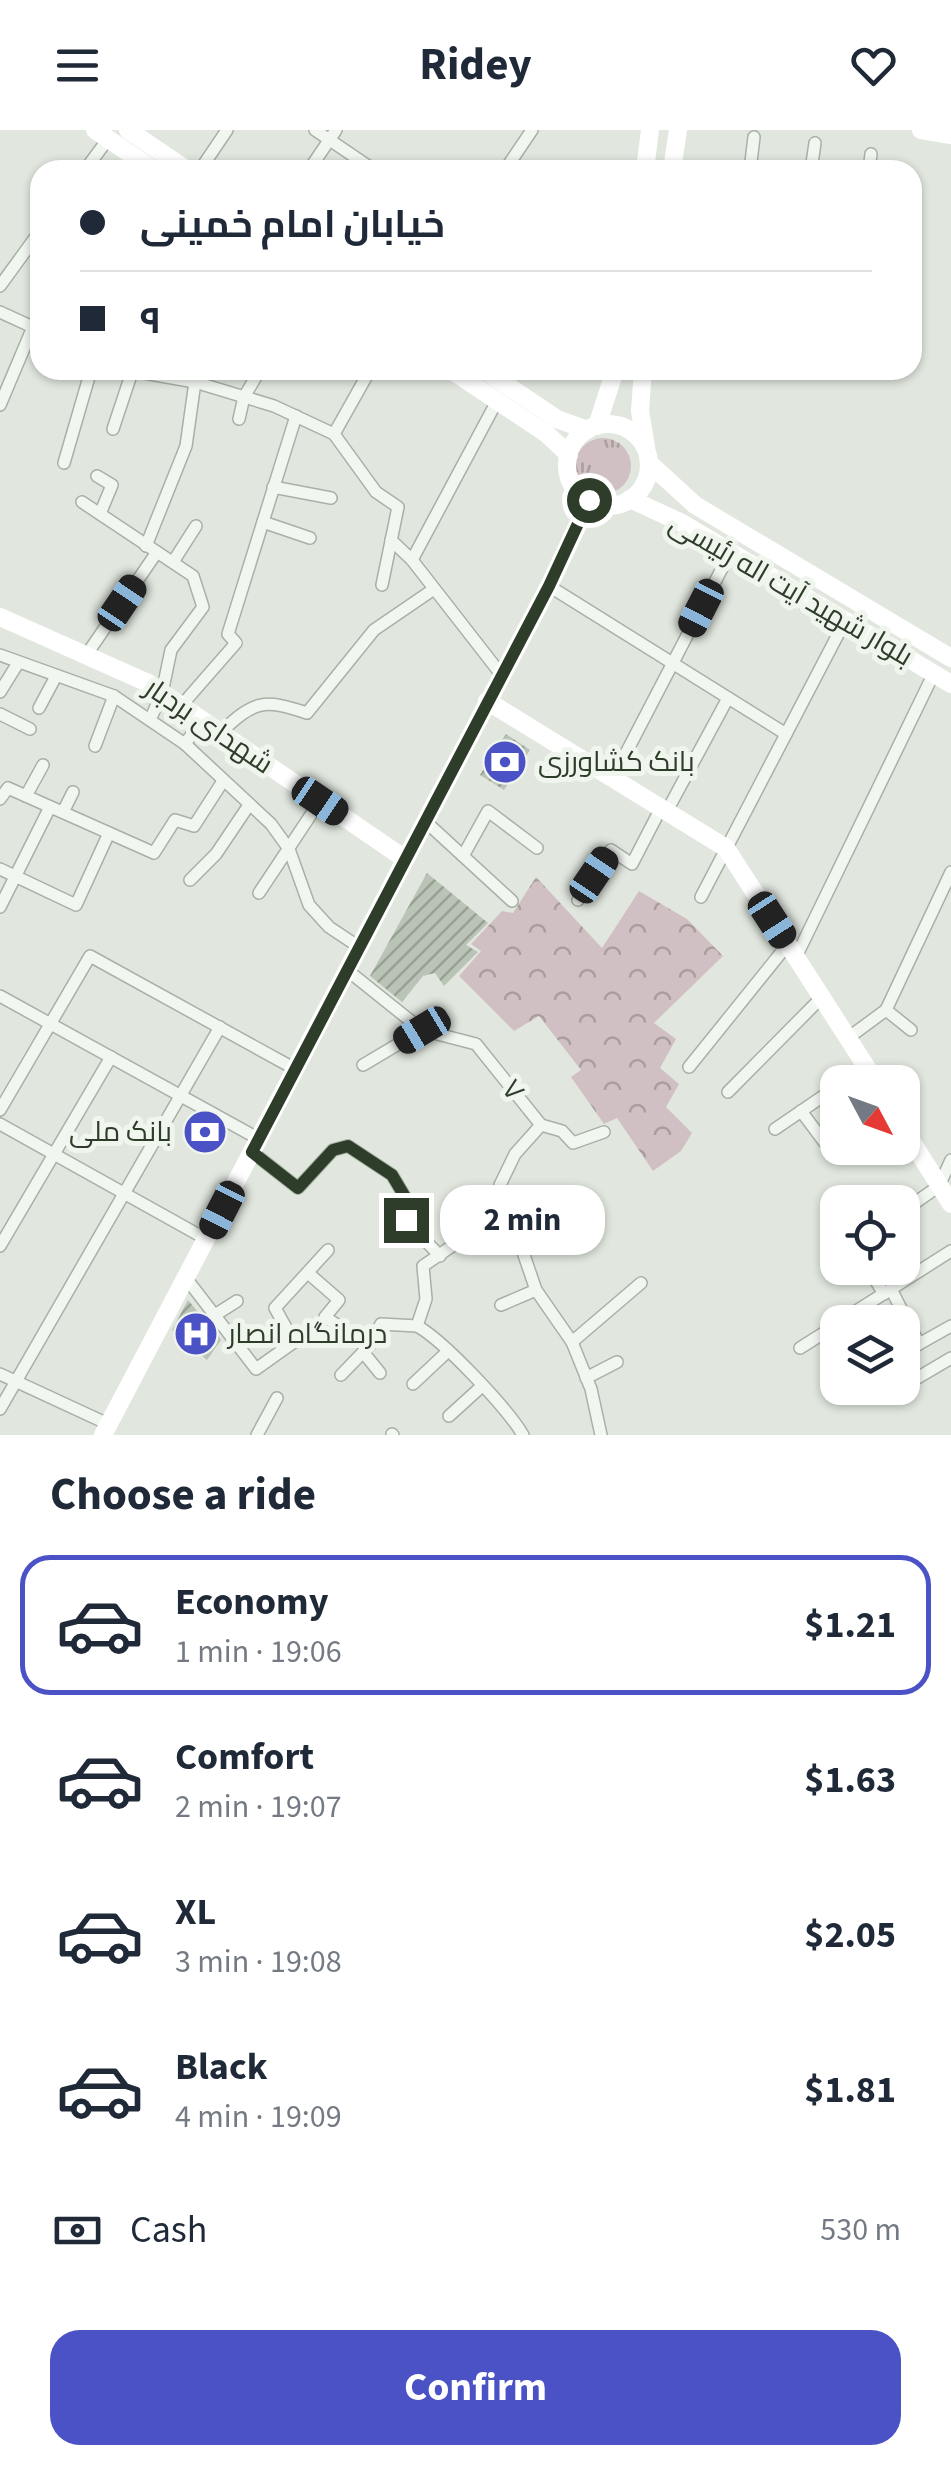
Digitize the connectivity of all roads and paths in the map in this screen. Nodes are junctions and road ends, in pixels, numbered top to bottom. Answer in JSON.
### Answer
{"nodes":[{"id":1,"x":128,"y":130,"type":"edge"},
{"id":2,"x":227,"y":130,"type":"edge"},
{"id":3,"x":315,"y":130,"type":"edge"},
{"id":4,"x":532,"y":130,"type":"edge"},
{"id":5,"x":678,"y":130,"type":"edge"},
{"id":6,"x":921,"y":130,"type":"edge"},
{"id":7,"x":647,"y":132,"type":"edge"},
{"id":8,"x":101,"y":134,"type":"edge"},
{"id":9,"x":333,"y":135,"type":"edge"},
{"id":10,"x":951,"y":136,"type":"edge"},
{"id":11,"x":754,"y":137,"type":"dead end"},
{"id":12,"x":815,"y":144,"type":"dead end"},
{"id":13,"x":871,"y":154,"type":"dead end"},
{"id":14,"x":89,"y":160,"type":"edge"},
{"id":15,"x":139,"y":160,"type":"edge"},
{"id":16,"x":172,"y":160,"type":"edge"},
{"id":17,"x":207,"y":160,"type":"edge"},
{"id":18,"x":316,"y":160,"type":"edge"},
{"id":19,"x":362,"y":160,"type":"edge"},
{"id":20,"x":512,"y":160,"type":"edge"},
{"id":21,"x":645,"y":160,"type":"edge"},
{"id":22,"x":674,"y":160,"type":"edge"},
{"id":23,"x":751,"y":160,"type":"edge"},
{"id":24,"x":813,"y":160,"type":"edge"},
{"id":25,"x":870,"y":160,"type":"edge"},
{"id":26,"x":30,"y":245,"type":"edge"},
{"id":27,"x":0,"y":286,"type":"edge"},
{"id":28,"x":0,"y":312,"type":"edge"},
{"id":29,"x":30,"y":325,"type":"edge"},
{"id":30,"x":30,"y":343,"type":"edge"},
{"id":31,"x":88,"y":380,"type":"edge"},
{"id":32,"x":127,"y":380,"type":"edge"},
{"id":33,"x":184,"y":380,"type":"edge"},
{"id":34,"x":254,"y":380,"type":"edge"},
{"id":35,"x":364,"y":380,"type":"edge"},
{"id":36,"x":467,"y":380,"type":"edge"},
{"id":37,"x":499,"y":380,"type":"edge"},
{"id":38,"x":611,"y":380,"type":"edge"},
{"id":39,"x":642,"y":380,"type":"edge"},
{"id":40,"x":196,"y":382,"type":"junction"},
{"id":41,"x":244,"y":397,"type":"junction"},
{"id":42,"x":497,"y":401,"type":"junction"},
{"id":43,"x":0,"y":406,"type":"edge"},
{"id":44,"x":296,"y":416,"type":"junction"},
{"id":45,"x":239,"y":419,"type":"dead end"},
{"id":46,"x":592,"y":428,"type":"junction"},
{"id":47,"x":113,"y":429,"type":"dead end"},
{"id":48,"x":334,"y":434,"type":"junction"},
{"id":49,"x":568,"y":455,"type":"junction"},
{"id":50,"x":648,"y":458,"type":"junction"},
{"id":51,"x":64,"y":463,"type":"dead end"},
{"id":52,"x":96,"y":476,"type":"dead end"},
{"id":53,"x":273,"y":488,"type":"junction"},
{"id":54,"x":331,"y":498,"type":"dead end"},
{"id":55,"x":630,"y":499,"type":"junction"},
{"id":56,"x":589,"y":500,"type":"junction"},
{"id":57,"x":82,"y":502,"type":"dead end"},
{"id":58,"x":100,"y":514,"type":"junction"},
{"id":59,"x":263,"y":522,"type":"junction"},
{"id":60,"x":196,"y":526,"type":"dead end"},
{"id":61,"x":310,"y":538,"type":"dead end"},
{"id":62,"x":390,"y":540,"type":"junction"},
{"id":63,"x":151,"y":549,"type":"junction"},
{"id":64,"x":730,"y":553,"type":"junction"},
{"id":65,"x":412,"y":560,"type":"junction"},
{"id":66,"x":174,"y":562,"type":"junction"},
{"id":67,"x":382,"y":586,"type":"dead end"},
{"id":68,"x":549,"y":586,"type":"junction"},
{"id":69,"x":434,"y":589,"type":"junction"},
{"id":70,"x":0,"y":617,"type":"edge"},
{"id":71,"x":846,"y":622,"type":"junction"},
{"id":72,"x":87,"y":654,"type":"junction"},
{"id":73,"x":0,"y":655,"type":"edge"},
{"id":74,"x":951,"y":658,"type":"edge"},
{"id":75,"x":18,"y":663,"type":"junction"},
{"id":76,"x":672,"y":664,"type":"junction"},
{"id":77,"x":934,"y":673,"type":"junction"},
{"id":78,"x":500,"y":674,"type":"junction"},
{"id":79,"x":56,"y":678,"type":"junction"},
{"id":80,"x":951,"y":684,"type":"edge"},
{"id":81,"x":0,"y":692,"type":"edge"},
{"id":82,"x":162,"y":693,"type":"junction"},
{"id":83,"x":114,"y":696,"type":"junction"},
{"id":84,"x":728,"y":698,"type":"junction"},
{"id":85,"x":486,"y":702,"type":"junction"},
{"id":86,"x":182,"y":706,"type":"junction"},
{"id":87,"x":39,"y":708,"type":"dead end"},
{"id":88,"x":0,"y":714,"type":"edge"},
{"id":89,"x":150,"y":720,"type":"junction"},
{"id":90,"x":202,"y":720,"type":"junction"},
{"id":91,"x":30,"y":729,"type":"dead end"},
{"id":92,"x":220,"y":733,"type":"junction"},
{"id":93,"x":786,"y":734,"type":"junction"},
{"id":94,"x":185,"y":744,"type":"junction"},
{"id":95,"x":96,"y":746,"type":"dead end"},
{"id":96,"x":43,"y":765,"type":"dead end"},
{"id":97,"x":612,"y":780,"type":"junction"},
{"id":98,"x":223,"y":781,"type":"junction"},
{"id":99,"x":73,"y":792,"type":"dead end"},
{"id":100,"x":26,"y":796,"type":"junction"},
{"id":101,"x":0,"y":799,"type":"edge"},
{"id":102,"x":320,"y":801,"type":"junction"},
{"id":103,"x":250,"y":805,"type":"junction"},
{"id":104,"x":50,"y":806,"type":"junction"},
{"id":105,"x":664,"y":810,"type":"junction"},
{"id":106,"x":63,"y":812,"type":"junction"},
{"id":107,"x":425,"y":821,"type":"junction"},
{"id":108,"x":109,"y":832,"type":"junction"},
{"id":109,"x":537,"y":848,"type":"dead end"},
{"id":110,"x":726,"y":848,"type":"junction"},
{"id":111,"x":289,"y":849,"type":"junction"},
{"id":112,"x":463,"y":856,"type":"junction"},
{"id":113,"x":406,"y":858,"type":"junction"},
{"id":114,"x":0,"y":869,"type":"edge"},
{"id":115,"x":951,"y":872,"type":"edge"},
{"id":116,"x":16,"y":877,"type":"junction"},
{"id":117,"x":190,"y":880,"type":"dead end"},
{"id":118,"x":259,"y":893,"type":"dead end"},
{"id":119,"x":701,"y":897,"type":"dead end"},
{"id":120,"x":578,"y":900,"type":"dead end"},
{"id":121,"x":512,"y":901,"type":"dead end"},
{"id":122,"x":0,"y":907,"type":"edge"},
{"id":123,"x":359,"y":947,"type":"junction"},
{"id":124,"x":792,"y":950,"type":"junction"},
{"id":125,"x":348,"y":970,"type":"junction"},
{"id":126,"x":0,"y":996,"type":"edge"},
{"id":127,"x":822,"y":997,"type":"junction"},
{"id":128,"x":886,"y":1010,"type":"junction"},
{"id":129,"x":50,"y":1024,"type":"junction"},
{"id":130,"x":220,"y":1027,"type":"junction"},
{"id":131,"x":422,"y":1030,"type":"junction"},
{"id":132,"x":910,"y":1030,"type":"dead end"},
{"id":133,"x":848,"y":1038,"type":"junction"},
{"id":134,"x":112,"y":1058,"type":"junction"},
{"id":135,"x":362,"y":1065,"type":"dead end"},
{"id":136,"x":865,"y":1065,"type":"edge"},
{"id":137,"x":689,"y":1067,"type":"dead end"},
{"id":138,"x":295,"y":1069,"type":"junction"},
{"id":139,"x":728,"y":1092,"type":"dead end"},
{"id":140,"x":181,"y":1096,"type":"junction"},
{"id":141,"x":820,"y":1098,"type":"edge"},
{"id":142,"x":0,"y":1110,"type":"edge"},
{"id":143,"x":801,"y":1111,"type":"junction"},
{"id":144,"x":0,"y":1124,"type":"edge"},
{"id":145,"x":541,"y":1125,"type":"junction"},
{"id":146,"x":775,"y":1129,"type":"dead end"},
{"id":147,"x":604,"y":1132,"type":"dead end"},
{"id":148,"x":820,"y":1136,"type":"edge"},
{"id":149,"x":255,"y":1146,"type":"junction"},
{"id":150,"x":54,"y":1154,"type":"junction"},
{"id":151,"x":920,"y":1156,"type":"edge"},
{"id":152,"x":951,"y":1160,"type":"edge"},
{"id":153,"x":938,"y":1186,"type":"junction"},
{"id":154,"x":124,"y":1193,"type":"junction"},
{"id":155,"x":920,"y":1199,"type":"edge"},
{"id":156,"x":951,"y":1204,"type":"edge"},
{"id":157,"x":506,"y":1208,"type":"junction"},
{"id":158,"x":206,"y":1239,"type":"junction"},
{"id":159,"x":0,"y":1246,"type":"edge"},
{"id":160,"x":328,"y":1250,"type":"dead end"},
{"id":161,"x":951,"y":1251,"type":"edge"},
{"id":162,"x":440,"y":1256,"type":"junction"},
{"id":163,"x":308,"y":1273,"type":"junction"},
{"id":164,"x":186,"y":1278,"type":"junction"},
{"id":165,"x":640,"y":1283,"type":"dead end"},
{"id":166,"x":883,"y":1285,"type":"edge"},
{"id":167,"x":536,"y":1290,"type":"junction"},
{"id":168,"x":888,"y":1291,"type":"junction"},
{"id":169,"x":236,"y":1301,"type":"dead end"},
{"id":170,"x":866,"y":1305,"type":"edge"},
{"id":171,"x":896,"y":1305,"type":"edge"},
{"id":172,"x":501,"y":1306,"type":"dead end"},
{"id":173,"x":215,"y":1316,"type":"junction"},
{"id":174,"x":417,"y":1326,"type":"junction"},
{"id":175,"x":951,"y":1326,"type":"edge"},
{"id":176,"x":820,"y":1335,"type":"edge"},
{"id":177,"x":572,"y":1342,"type":"junction"},
{"id":178,"x":920,"y":1343,"type":"edge"},
{"id":179,"x":800,"y":1348,"type":"dead end"},
{"id":180,"x":366,"y":1349,"type":"junction"},
{"id":181,"x":446,"y":1353,"type":"junction"},
{"id":182,"x":951,"y":1358,"type":"edge"},
{"id":183,"x":617,"y":1362,"type":"dead end"},
{"id":184,"x":0,"y":1374,"type":"edge"},
{"id":185,"x":380,"y":1374,"type":"dead end"},
{"id":186,"x":341,"y":1375,"type":"dead end"},
{"id":187,"x":920,"y":1377,"type":"edge"},
{"id":188,"x":586,"y":1378,"type":"junction"},
{"id":189,"x":16,"y":1382,"type":"junction"},
{"id":190,"x":413,"y":1384,"type":"dead end"},
{"id":191,"x":481,"y":1387,"type":"junction"},
{"id":192,"x":277,"y":1398,"type":"dead end"},
{"id":193,"x":0,"y":1409,"type":"edge"},
{"id":194,"x":449,"y":1416,"type":"dead end"},
{"id":195,"x":106,"y":1430,"type":"edge"},
{"id":196,"x":257,"y":1435,"type":"edge"},
{"id":197,"x":523,"y":1435,"type":"edge"},
{"id":198,"x":600,"y":1435,"type":"edge"}],
"edges":[{"from":1,"to":16,"type":"main road"},
{"from":2,"to":17,"type":"street"},
{"from":3,"to":9,"type":"street"},
{"from":4,"to":20,"type":"street"},
{"from":5,"to":22,"type":"main road"},
{"from":6,"to":10,"type":"main road"},
{"from":7,"to":21,"type":"main road"},
{"from":8,"to":14,"type":"street"},
{"from":8,"to":15,"type":"main road"},
{"from":9,"to":18,"type":"street"},
{"from":9,"to":19,"type":"street"},
{"from":11,"to":23,"type":"street"},
{"from":12,"to":24,"type":"street"},
{"from":13,"to":25,"type":"street"},
{"from":26,"to":27,"type":"street"},
{"from":28,"to":29,"type":"street"},
{"from":30,"to":43,"type":"street"},
{"from":31,"to":51,"type":"street"},
{"from":32,"to":47,"type":"street"},
{"from":33,"to":40,"type":"street"},
{"from":34,"to":41,"type":"street"},
{"from":35,"to":48,"type":"street"},
{"from":36,"to":42,"type":"main road"},
{"from":37,"to":46,"type":"main road"},
{"from":38,"to":46,"type":"main road"},
{"from":39,"to":50,"type":"main road"},
{"from":40,"to":41,"type":"street"},
{"from":40,"to":63,"type":"street"},
{"from":41,"to":44,"type":"street"},
{"from":41,"to":45,"type":"street"},
{"from":42,"to":49,"type":"main road"},
{"from":42,"to":65,"type":"street"},
{"from":44,"to":48,"type":"street"},
{"from":44,"to":53,"type":"street"},
{"from":46,"to":49,"type":"main road"},
{"from":46,"to":50,"type":"main road"},
{"from":48,"to":62,"type":"street"},
{"from":49,"to":56,"type":"main road"},
{"from":50,"to":55,"type":"main road"},
{"from":50,"to":74,"type":"main road","name":"بلوار شهید آیت اله رئیسی"},
{"from":52,"to":58,"type":"street"},
{"from":53,"to":54,"type":"street"},
{"from":53,"to":59,"type":"street"},
{"from":55,"to":56,"type":"main road"},
{"from":55,"to":64,"type":"main road","name":"بلوار شهید آیت اله رئیسی"},
{"from":56,"to":68,"type":"main road"},
{"from":57,"to":58,"type":"street"},
{"from":58,"to":63,"type":"street"},
{"from":59,"to":61,"type":"street"},
{"from":59,"to":86,"type":"street"},
{"from":60,"to":66,"type":"street"},
{"from":62,"to":65,"type":"street"},
{"from":62,"to":67,"type":"street"},
{"from":63,"to":66,"type":"street"},
{"from":63,"to":72,"type":"street"},
{"from":64,"to":71,"type":"main road","name":"بلوار شهید آیت اله رئیسی"},
{"from":64,"to":76,"type":"street"},
{"from":65,"to":69,"type":"street"},
{"from":66,"to":82,"type":"street"},
{"from":68,"to":76,"type":"street"},
{"from":68,"to":78,"type":"main road"},
{"from":69,"to":78,"type":"street"},
{"from":69,"to":92,"type":"street"},
{"from":70,"to":72,"type":"main road","name":"شهدای بردبار"},
{"from":71,"to":77,"type":"main road","name":"بلوار شهید آیت اله رئیسی"},
{"from":71,"to":93,"type":"street"},
{"from":72,"to":82,"type":"main road","name":"شهدای بردبار"},
{"from":73,"to":75,"type":"street"},
{"from":75,"to":79,"type":"street"},
{"from":75,"to":81,"type":"street"},
{"from":76,"to":84,"type":"street"},
{"from":76,"to":97,"type":"street"},
{"from":77,"to":80,"type":"main road","name":"بلوار شهید آیت اله رئیسی"},
{"from":77,"to":124,"type":"street"},
{"from":78,"to":85,"type":"main road"},
{"from":79,"to":83,"type":"street"},
{"from":79,"to":87,"type":"street"},
{"from":82,"to":86,"type":"main road","name":"شهدای بردبار"},
{"from":82,"to":89,"type":"street"},
{"from":83,"to":89,"type":"street"},
{"from":83,"to":95,"type":"street"},
{"from":84,"to":93,"type":"street"},
{"from":84,"to":105,"type":"street"},
{"from":85,"to":97,"type":"main road"},
{"from":85,"to":107,"type":"main road"},
{"from":86,"to":90,"type":"main road","name":"شهدای بردبار"},
{"from":88,"to":91,"type":"street"},
{"from":89,"to":94,"type":"street"},
{"from":90,"to":92,"type":"main road","name":"شهدای بردبار"},
{"from":90,"to":94,"type":"street"},
{"from":92,"to":102,"type":"main road","name":"شهدای بردبار"},
{"from":93,"to":110,"type":"street"},
{"from":94,"to":98,"type":"street"},
{"from":96,"to":100,"type":"street"},
{"from":97,"to":105,"type":"main road"},
{"from":98,"to":103,"type":"street"},
{"from":98,"to":108,"type":"street"},
{"from":99,"to":106,"type":"street"},
{"from":100,"to":101,"type":"street"},
{"from":100,"to":104,"type":"street"},
{"from":102,"to":111,"type":"street"},
{"from":102,"to":113,"type":"main road","name":"شهدای بردبار"},
{"from":103,"to":111,"type":"street"},
{"from":103,"to":117,"type":"street"},
{"from":104,"to":106,"type":"street"},
{"from":104,"to":116,"type":"street"},
{"from":105,"to":110,"type":"main road"},
{"from":105,"to":120,"type":"street"},
{"from":106,"to":108,"type":"street"},
{"from":107,"to":112,"type":"street"},
{"from":107,"to":113,"type":"main road"},
{"from":108,"to":116,"type":"street"},
{"from":109,"to":112,"type":"street"},
{"from":110,"to":119,"type":"street"},
{"from":110,"to":124,"type":"main road"},
{"from":111,"to":118,"type":"street"},
{"from":111,"to":123,"type":"street"},
{"from":112,"to":121,"type":"street"},
{"from":113,"to":123,"type":"main road"},
{"from":114,"to":116,"type":"street"},
{"from":115,"to":128,"type":"street"},
{"from":116,"to":122,"type":"street"},
{"from":123,"to":125,"type":"main road"},
{"from":124,"to":127,"type":"main road"},
{"from":124,"to":137,"type":"street"},
{"from":125,"to":131,"type":"street","name":"۷"},
{"from":125,"to":138,"type":"main road"},
{"from":126,"to":129,"type":"street"},
{"from":127,"to":133,"type":"main road"},
{"from":127,"to":139,"type":"street"},
{"from":128,"to":132,"type":"street"},
{"from":128,"to":133,"type":"street"},
{"from":129,"to":130,"type":"street"},
{"from":129,"to":134,"type":"street"},
{"from":129,"to":142,"type":"street"},
{"from":130,"to":138,"type":"street"},
{"from":130,"to":140,"type":"street"},
{"from":131,"to":135,"type":"street"},
{"from":131,"to":145,"type":"street","name":"۷"},
{"from":133,"to":136,"type":"main road"},
{"from":134,"to":140,"type":"street"},
{"from":134,"to":150,"type":"street"},
{"from":138,"to":149,"type":"main road"},
{"from":140,"to":149,"type":"street"},
{"from":140,"to":154,"type":"street"},
{"from":141,"to":143,"type":"street"},
{"from":143,"to":146,"type":"street"},
{"from":143,"to":148,"type":"street"},
{"from":144,"to":150,"type":"street"},
{"from":145,"to":147,"type":"street"},
{"from":145,"to":157,"type":"street","name":"۷"},
{"from":149,"to":158,"type":"main road"},
{"from":149,"to":162,"type":"street"},
{"from":150,"to":154,"type":"street"},
{"from":150,"to":159,"type":"street"},
{"from":151,"to":153,"type":"main road"},
{"from":152,"to":153,"type":"street"},
{"from":153,"to":155,"type":"street"},
{"from":153,"to":156,"type":"main road"},
{"from":154,"to":158,"type":"street"},
{"from":154,"to":189,"type":"street"},
{"from":157,"to":162,"type":"street"},
{"from":157,"to":167,"type":"street","name":"۷"},
{"from":158,"to":164,"type":"main road"},
{"from":160,"to":163,"type":"street"},
{"from":161,"to":168,"type":"street"},
{"from":162,"to":174,"type":"street"},
{"from":163,"to":173,"type":"street"},
{"from":163,"to":180,"type":"street"},
{"from":164,"to":173,"type":"street"},
{"from":164,"to":195,"type":"main road"},
{"from":165,"to":177,"type":"street"},
{"from":166,"to":168,"type":"street"},
{"from":167,"to":172,"type":"street"},
{"from":167,"to":177,"type":"street","name":"۷"},
{"from":168,"to":170,"type":"street"},
{"from":168,"to":171,"type":"street"},
{"from":169,"to":173,"type":"street"},
{"from":174,"to":180,"type":"street"},
{"from":174,"to":181,"type":"street"},
{"from":175,"to":178,"type":"street"},
{"from":176,"to":179,"type":"street"},
{"from":177,"to":188,"type":"street","name":"۷"},
{"from":180,"to":185,"type":"street"},
{"from":180,"to":186,"type":"street"},
{"from":181,"to":190,"type":"street"},
{"from":181,"to":191,"type":"street"},
{"from":182,"to":187,"type":"street"},
{"from":183,"to":188,"type":"street"},
{"from":184,"to":189,"type":"street"},
{"from":188,"to":198,"type":"street","name":"۷"},
{"from":189,"to":193,"type":"street"},
{"from":189,"to":195,"type":"street"},
{"from":191,"to":194,"type":"street"},
{"from":191,"to":197,"type":"street"},
{"from":192,"to":196,"type":"street"}]}
